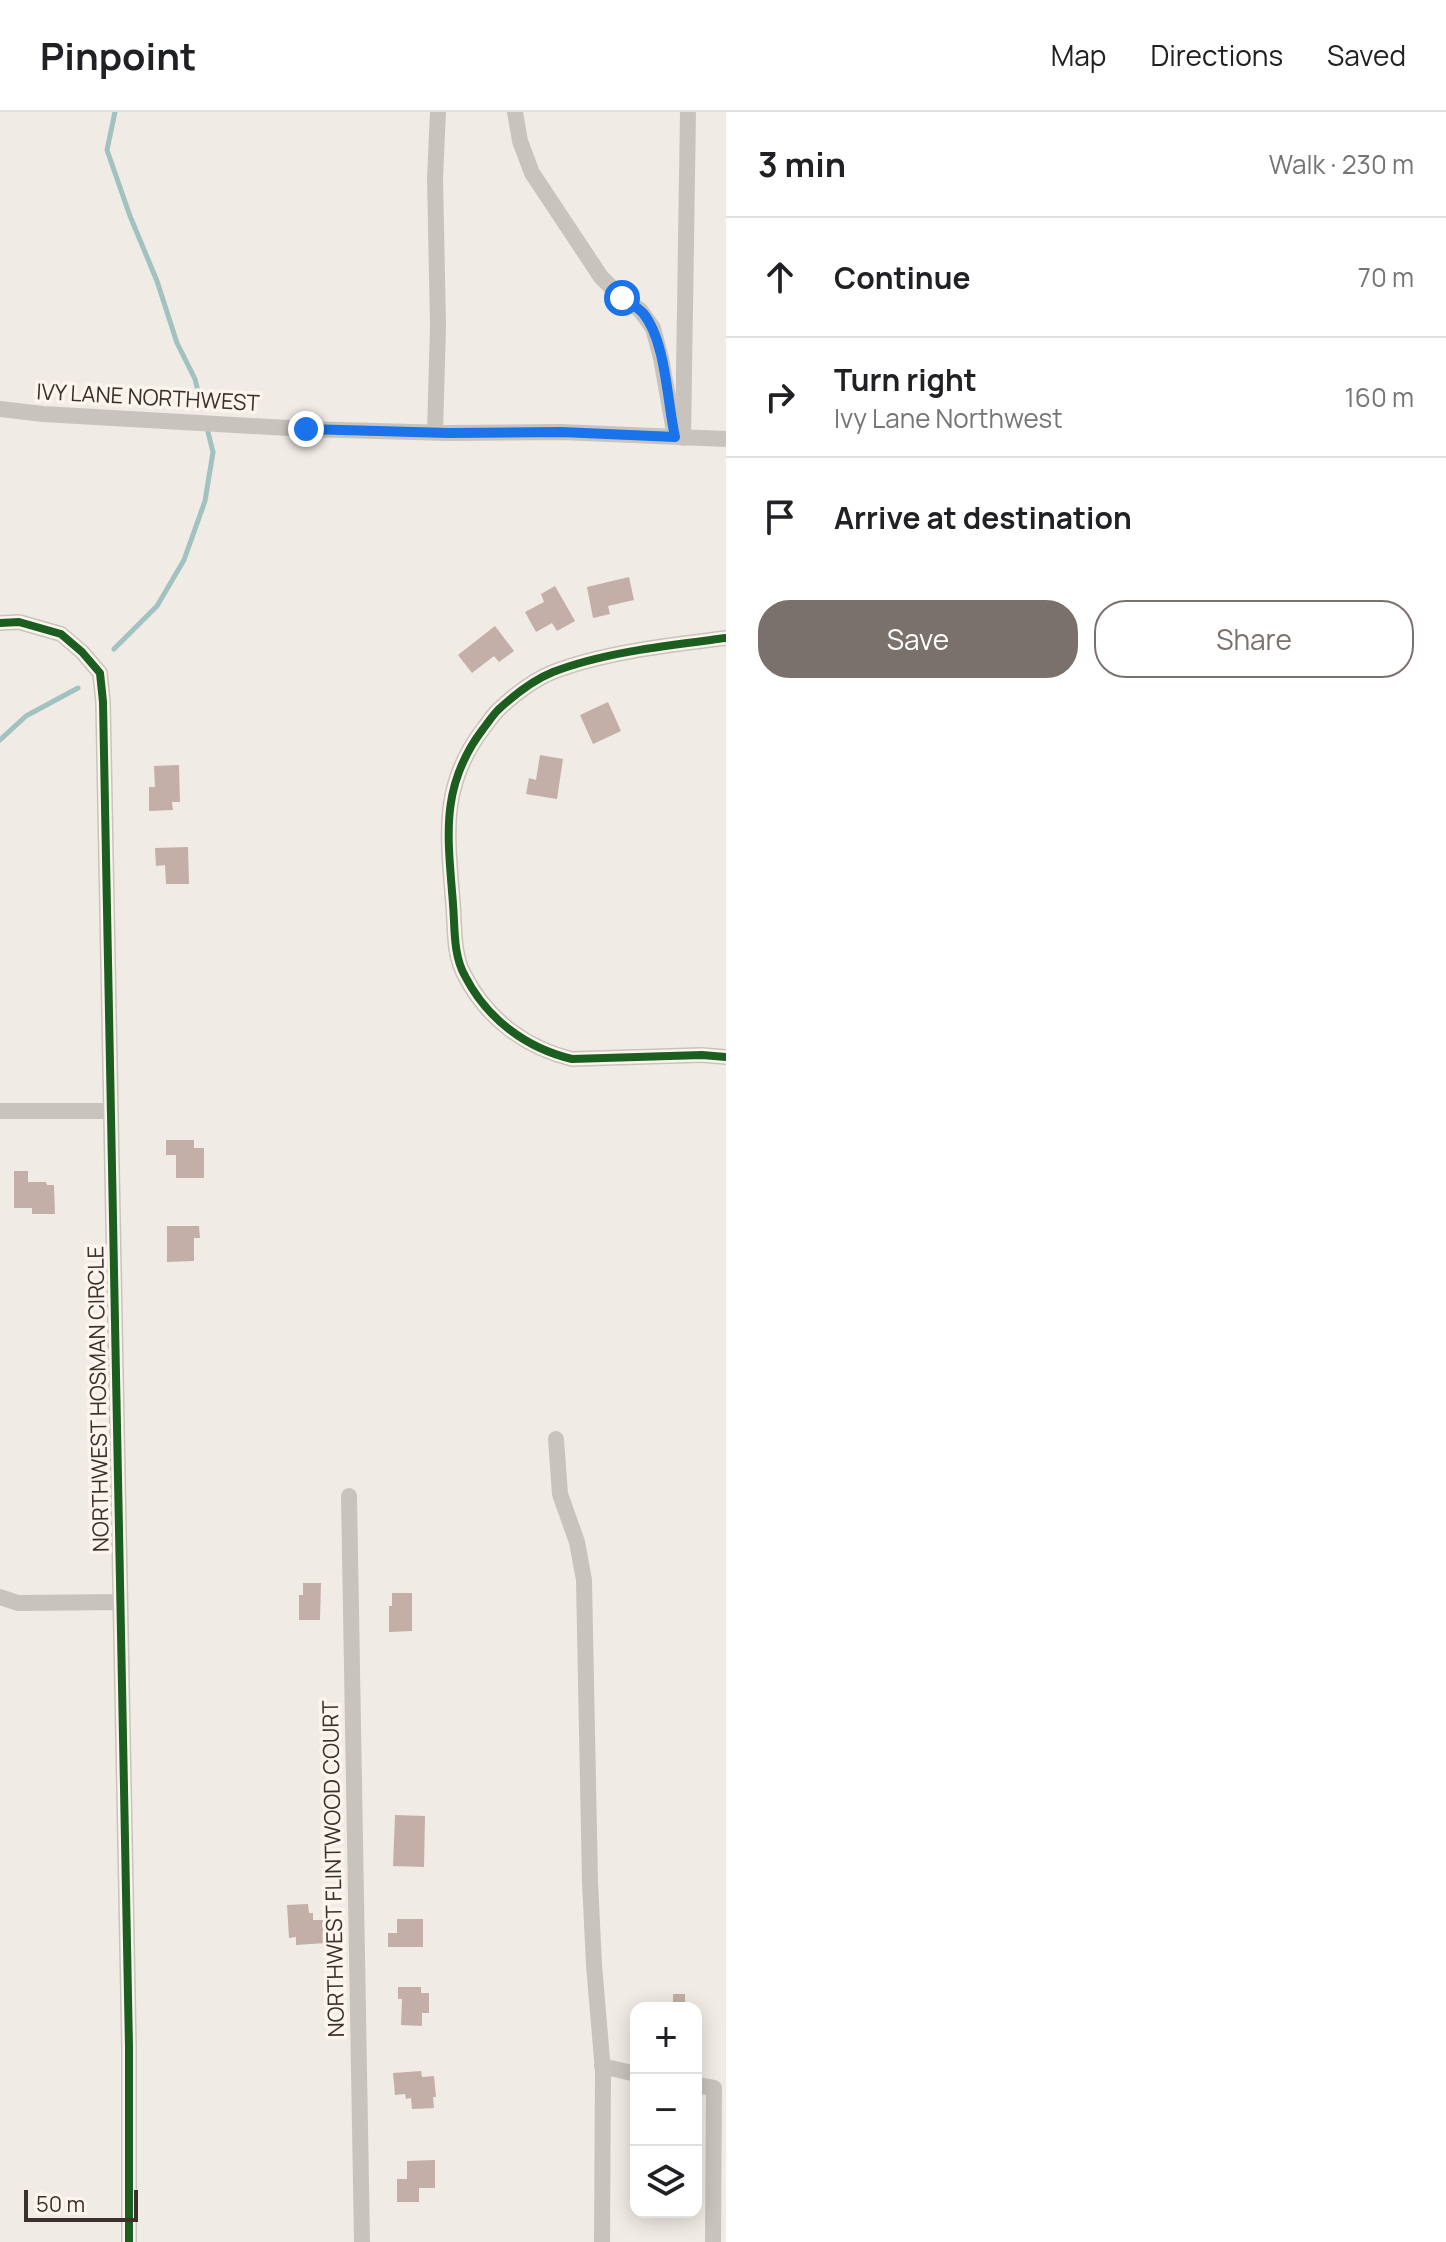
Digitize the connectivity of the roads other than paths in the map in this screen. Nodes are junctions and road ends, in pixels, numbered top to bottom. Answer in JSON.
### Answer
{"nodes":[{"id":1,"x":438,"y":112,"type":"edge"},
{"id":2,"x":515,"y":112,"type":"edge"},
{"id":3,"x":688,"y":112,"type":"edge"},
{"id":4,"x":0,"y":409,"type":"edge"},
{"id":5,"x":435,"y":433,"type":"junction"},
{"id":6,"x":679,"y":437,"type":"junction"},
{"id":7,"x":726,"y":439,"type":"edge"},
{"id":8,"x":0,"y":623,"type":"edge"},
{"id":9,"x":726,"y":638,"type":"edge"},
{"id":10,"x":726,"y":1057,"type":"edge"},
{"id":11,"x":0,"y":1111,"type":"edge"},
{"id":12,"x":111,"y":1111,"type":"junction"},
{"id":13,"x":556,"y":1439,"type":"dead end"},
{"id":14,"x":349,"y":1496,"type":"dead end"},
{"id":15,"x":0,"y":1597,"type":"edge"},
{"id":16,"x":120,"y":1602,"type":"junction"},
{"id":17,"x":602,"y":2066,"type":"junction"},
{"id":18,"x":630,"y":2073,"type":"edge"},
{"id":19,"x":702,"y":2086,"type":"edge"},
{"id":20,"x":129,"y":2242,"type":"edge"},
{"id":21,"x":362,"y":2242,"type":"edge"},
{"id":22,"x":602,"y":2242,"type":"edge"},
{"id":23,"x":713,"y":2242,"type":"edge"}],
"edges":[{"from":1,"to":5,"type":"street"},
{"from":2,"to":6,"type":"street"},
{"from":3,"to":6,"type":"street"},
{"from":4,"to":5,"type":"street","name":"IVY LANE NORTHWEST"},
{"from":5,"to":6,"type":"street","name":"IVY LANE NORTHWEST"},
{"from":6,"to":7,"type":"street","name":"IVY LANE NORTHWEST"},
{"from":8,"to":12,"type":"street","name":"NORTHWEST HOSMAN CIRCLE"},
{"from":9,"to":10,"type":"street"},
{"from":11,"to":12,"type":"street"},
{"from":12,"to":16,"type":"street","name":"NORTHWEST HOSMAN CIRCLE"},
{"from":13,"to":17,"type":"street"},
{"from":14,"to":21,"type":"street","name":"NORTHWEST FLINTWOOD COURT"},
{"from":15,"to":16,"type":"street"},
{"from":16,"to":20,"type":"street","name":"NORTHWEST HOSMAN CIRCLE"},
{"from":17,"to":18,"type":"street"},
{"from":17,"to":22,"type":"street"},
{"from":19,"to":23,"type":"street"}]}
